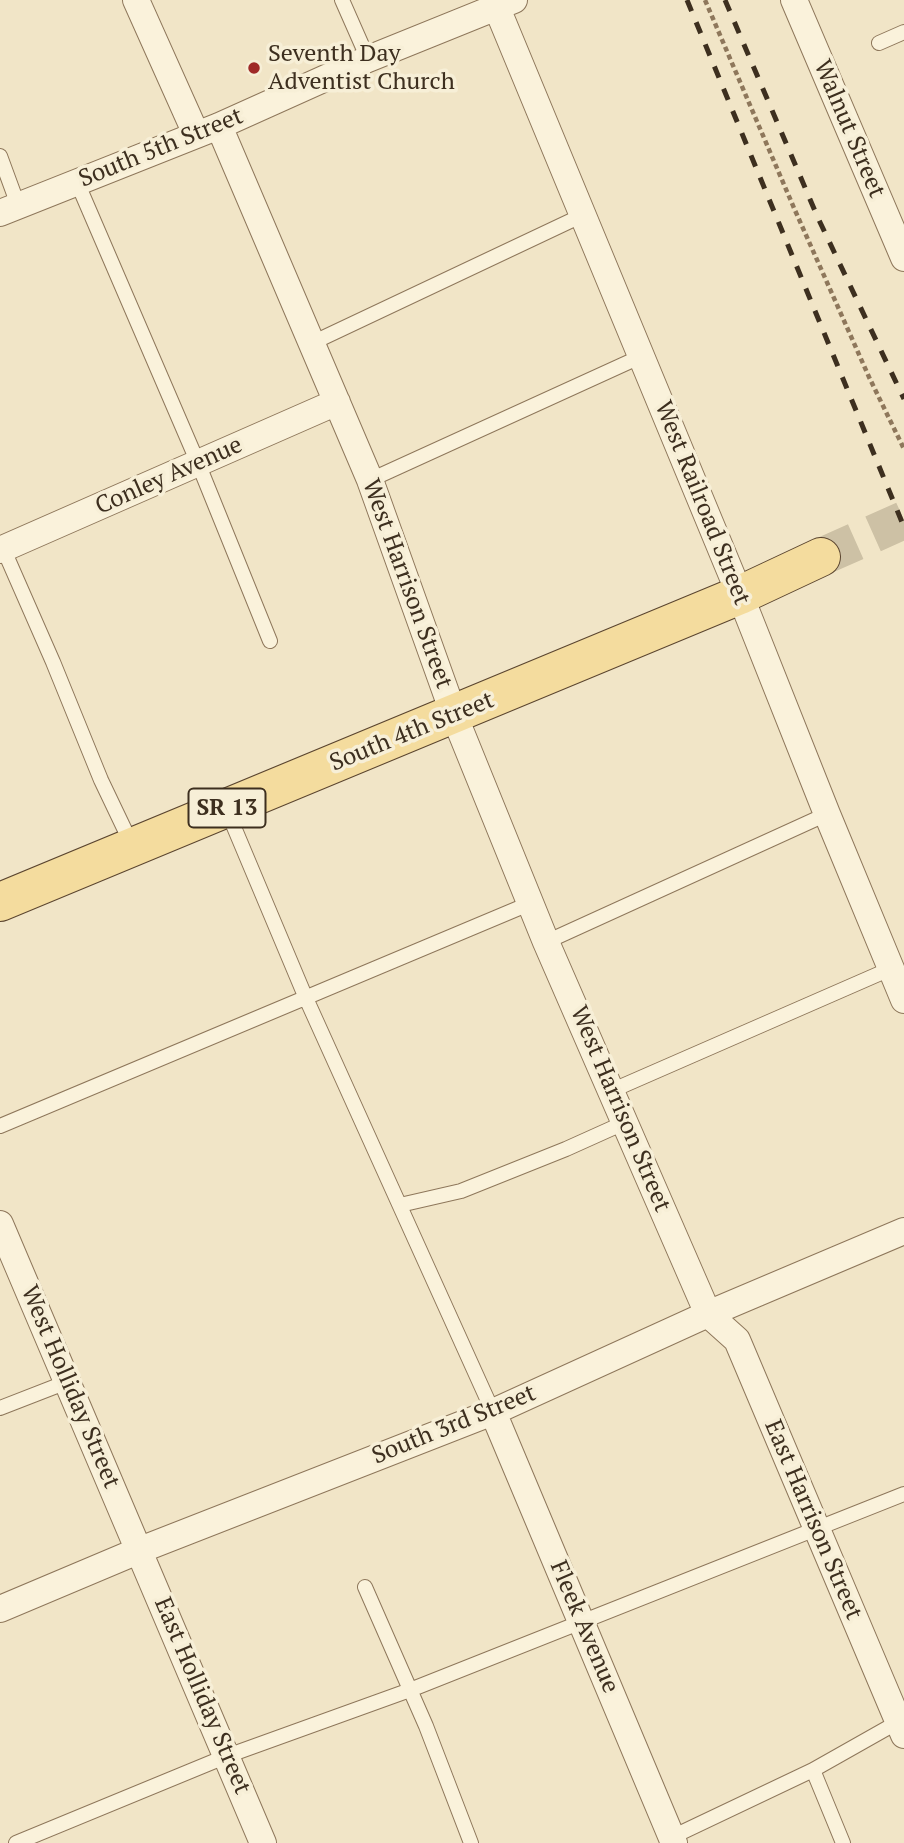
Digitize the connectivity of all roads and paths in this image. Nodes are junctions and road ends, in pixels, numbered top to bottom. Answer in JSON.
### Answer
{"nodes":[{"id":1,"x":136,"y":0,"type":"edge"},
{"id":2,"x":342,"y":0,"type":"edge"},
{"id":3,"x":705,"y":0,"type":"edge"},
{"id":4,"x":794,"y":0,"type":"edge"},
{"id":5,"x":505,"y":4,"type":"edge"},
{"id":6,"x":904,"y":32,"type":"edge"},
{"id":7,"x":879,"y":43,"type":"dead end"},
{"id":8,"x":368,"y":59,"type":"junction"},
{"id":9,"x":207,"y":130,"type":"junction"},
{"id":10,"x":0,"y":156,"type":"edge"},
{"id":11,"x":77,"y":182,"type":"junction"},
{"id":12,"x":9,"y":209,"type":"edge"},
{"id":13,"x":583,"y":215,"type":"junction"},
{"id":14,"x":904,"y":258,"type":"edge"},
{"id":15,"x":312,"y":342,"type":"junction"},
{"id":16,"x":642,"y":356,"type":"junction"},
{"id":17,"x":337,"y":402,"type":"junction"},
{"id":18,"x":904,"y":449,"type":"edge"},
{"id":19,"x":198,"y":463,"type":"junction"},
{"id":20,"x":370,"y":480,"type":"junction"},
{"id":21,"x":1,"y":549,"type":"edge"},
{"id":22,"x":821,"y":558,"type":"tunnel mouth"},
{"id":23,"x":740,"y":595,"type":"junction"},
{"id":24,"x":270,"y":641,"type":"dead end"},
{"id":25,"x":454,"y":715,"type":"junction"},
{"id":26,"x":226,"y":808,"type":"junction"},
{"id":27,"x":827,"y":814,"type":"junction"},
{"id":28,"x":133,"y":847,"type":"junction"},
{"id":29,"x":0,"y":902,"type":"edge"},
{"id":30,"x":531,"y":903,"type":"junction"},
{"id":31,"x":547,"y":942,"type":"junction"},
{"id":32,"x":890,"y":969,"type":"junction"},
{"id":33,"x":305,"y":996,"type":"junction"},
{"id":34,"x":904,"y":1000,"type":"edge"},
{"id":35,"x":613,"y":1090,"type":"junction"},
{"id":36,"x":626,"y":1122,"type":"junction"},
{"id":37,"x":0,"y":1126,"type":"edge"},
{"id":38,"x":400,"y":1205,"type":"junction"},
{"id":39,"x":0,"y":1224,"type":"edge"},
{"id":40,"x":904,"y":1231,"type":"edge"},
{"id":41,"x":708,"y":1314,"type":"junction"},
{"id":42,"x":67,"y":1382,"type":"junction"},
{"id":43,"x":0,"y":1408,"type":"edge"},
{"id":44,"x":493,"y":1412,"type":"junction"},
{"id":45,"x":904,"y":1494,"type":"edge"},
{"id":46,"x":816,"y":1530,"type":"junction"},
{"id":47,"x":139,"y":1550,"type":"junction"},
{"id":48,"x":365,"y":1587,"type":"dead end"},
{"id":49,"x":0,"y":1609,"type":"edge"},
{"id":50,"x":582,"y":1623,"type":"junction"},
{"id":51,"x":410,"y":1690,"type":"junction"},
{"id":52,"x":901,"y":1728,"type":"edge"},
{"id":53,"x":227,"y":1756,"type":"junction"},
{"id":54,"x":813,"y":1770,"type":"junction"},
{"id":55,"x":673,"y":1840,"type":"edge"},
{"id":56,"x":18,"y":1843,"type":"edge"},
{"id":57,"x":263,"y":1843,"type":"edge"},
{"id":58,"x":471,"y":1843,"type":"edge"},
{"id":59,"x":842,"y":1843,"type":"edge"}],
"edges":[{"from":1,"to":9,"type":"street","name":"West Harrison Street"},
{"from":2,"to":8,"type":"lane"},
{"from":3,"to":18,"type":"path"},
{"from":4,"to":14,"type":"street","name":"Walnut Street"},
{"from":5,"to":8,"type":"street","name":"South 5th Street"},
{"from":5,"to":13,"type":"street","name":"West Railroad Street"},
{"from":6,"to":7,"type":"lane"},
{"from":8,"to":9,"type":"street","name":"South 5th Street"},
{"from":9,"to":11,"type":"street","name":"South 5th Street"},
{"from":9,"to":15,"type":"street","name":"West Harrison Street"},
{"from":10,"to":12,"type":"lane"},
{"from":11,"to":12,"type":"street","name":"South 5th Street"},
{"from":11,"to":19,"type":"lane"},
{"from":13,"to":15,"type":"lane"},
{"from":13,"to":16,"type":"street","name":"West Railroad Street"},
{"from":15,"to":17,"type":"street","name":"West Harrison Street"},
{"from":16,"to":20,"type":"lane"},
{"from":16,"to":23,"type":"street","name":"West Railroad Street"},
{"from":17,"to":19,"type":"street","name":"Conley Avenue"},
{"from":17,"to":20,"type":"street","name":"West Harrison Street"},
{"from":19,"to":21,"type":"street","name":"Conley Avenue"},
{"from":19,"to":24,"type":"lane"},
{"from":20,"to":25,"type":"street","name":"West Harrison Street"},
{"from":21,"to":28,"type":"lane"},
{"from":22,"to":23,"type":"main road","name":"South 4th Street","number":"SR 13"},
{"from":23,"to":25,"type":"main road","name":"South 4th Street","number":"SR 13"},
{"from":23,"to":27,"type":"street","name":"West Railroad Street"},
{"from":25,"to":26,"type":"main road","name":"South 4th Street","number":"SR 13"},
{"from":25,"to":30,"type":"street","name":"West Harrison Street"},
{"from":26,"to":28,"type":"main road","name":"South 4th Street","number":"SR 13"},
{"from":26,"to":33,"type":"lane"},
{"from":27,"to":31,"type":"lane"},
{"from":27,"to":32,"type":"street","name":"West Railroad Street"},
{"from":28,"to":29,"type":"main road","name":"South 4th Street","number":"SR 13"},
{"from":30,"to":31,"type":"street","name":"West Harrison Street"},
{"from":30,"to":33,"type":"lane"},
{"from":31,"to":35,"type":"street","name":"West Harrison Street"},
{"from":32,"to":34,"type":"street","name":"West Railroad Street"},
{"from":32,"to":35,"type":"lane"},
{"from":33,"to":37,"type":"lane"},
{"from":33,"to":38,"type":"lane"},
{"from":35,"to":36,"type":"street","name":"West Harrison Street"},
{"from":36,"to":38,"type":"lane"},
{"from":36,"to":41,"type":"street","name":"West Harrison Street"},
{"from":38,"to":44,"type":"lane"},
{"from":39,"to":42,"type":"street","name":"West Holliday Street"},
{"from":40,"to":41,"type":"street","name":"South 3rd Street"},
{"from":41,"to":44,"type":"street","name":"South 3rd Street"},
{"from":41,"to":46,"type":"street","name":"East Harrison Street"},
{"from":42,"to":43,"type":"lane"},
{"from":42,"to":47,"type":"street","name":"West Holliday Street"},
{"from":44,"to":47,"type":"street","name":"South 3rd Street"},
{"from":44,"to":50,"type":"street","name":"Fleek Avenue"},
{"from":45,"to":46,"type":"lane"},
{"from":46,"to":50,"type":"lane"},
{"from":46,"to":52,"type":"street","name":"East Harrison Street"},
{"from":47,"to":49,"type":"street","name":"South 3rd Street"},
{"from":47,"to":53,"type":"street","name":"East Holliday Street"},
{"from":48,"to":51,"type":"lane"},
{"from":50,"to":51,"type":"lane"},
{"from":50,"to":55,"type":"street","name":"Fleek Avenue"},
{"from":51,"to":53,"type":"lane"},
{"from":51,"to":58,"type":"lane"},
{"from":52,"to":54,"type":"lane"},
{"from":53,"to":56,"type":"lane"},
{"from":53,"to":57,"type":"street","name":"East Holliday Street"},
{"from":54,"to":55,"type":"lane"},
{"from":54,"to":59,"type":"lane"}]}
